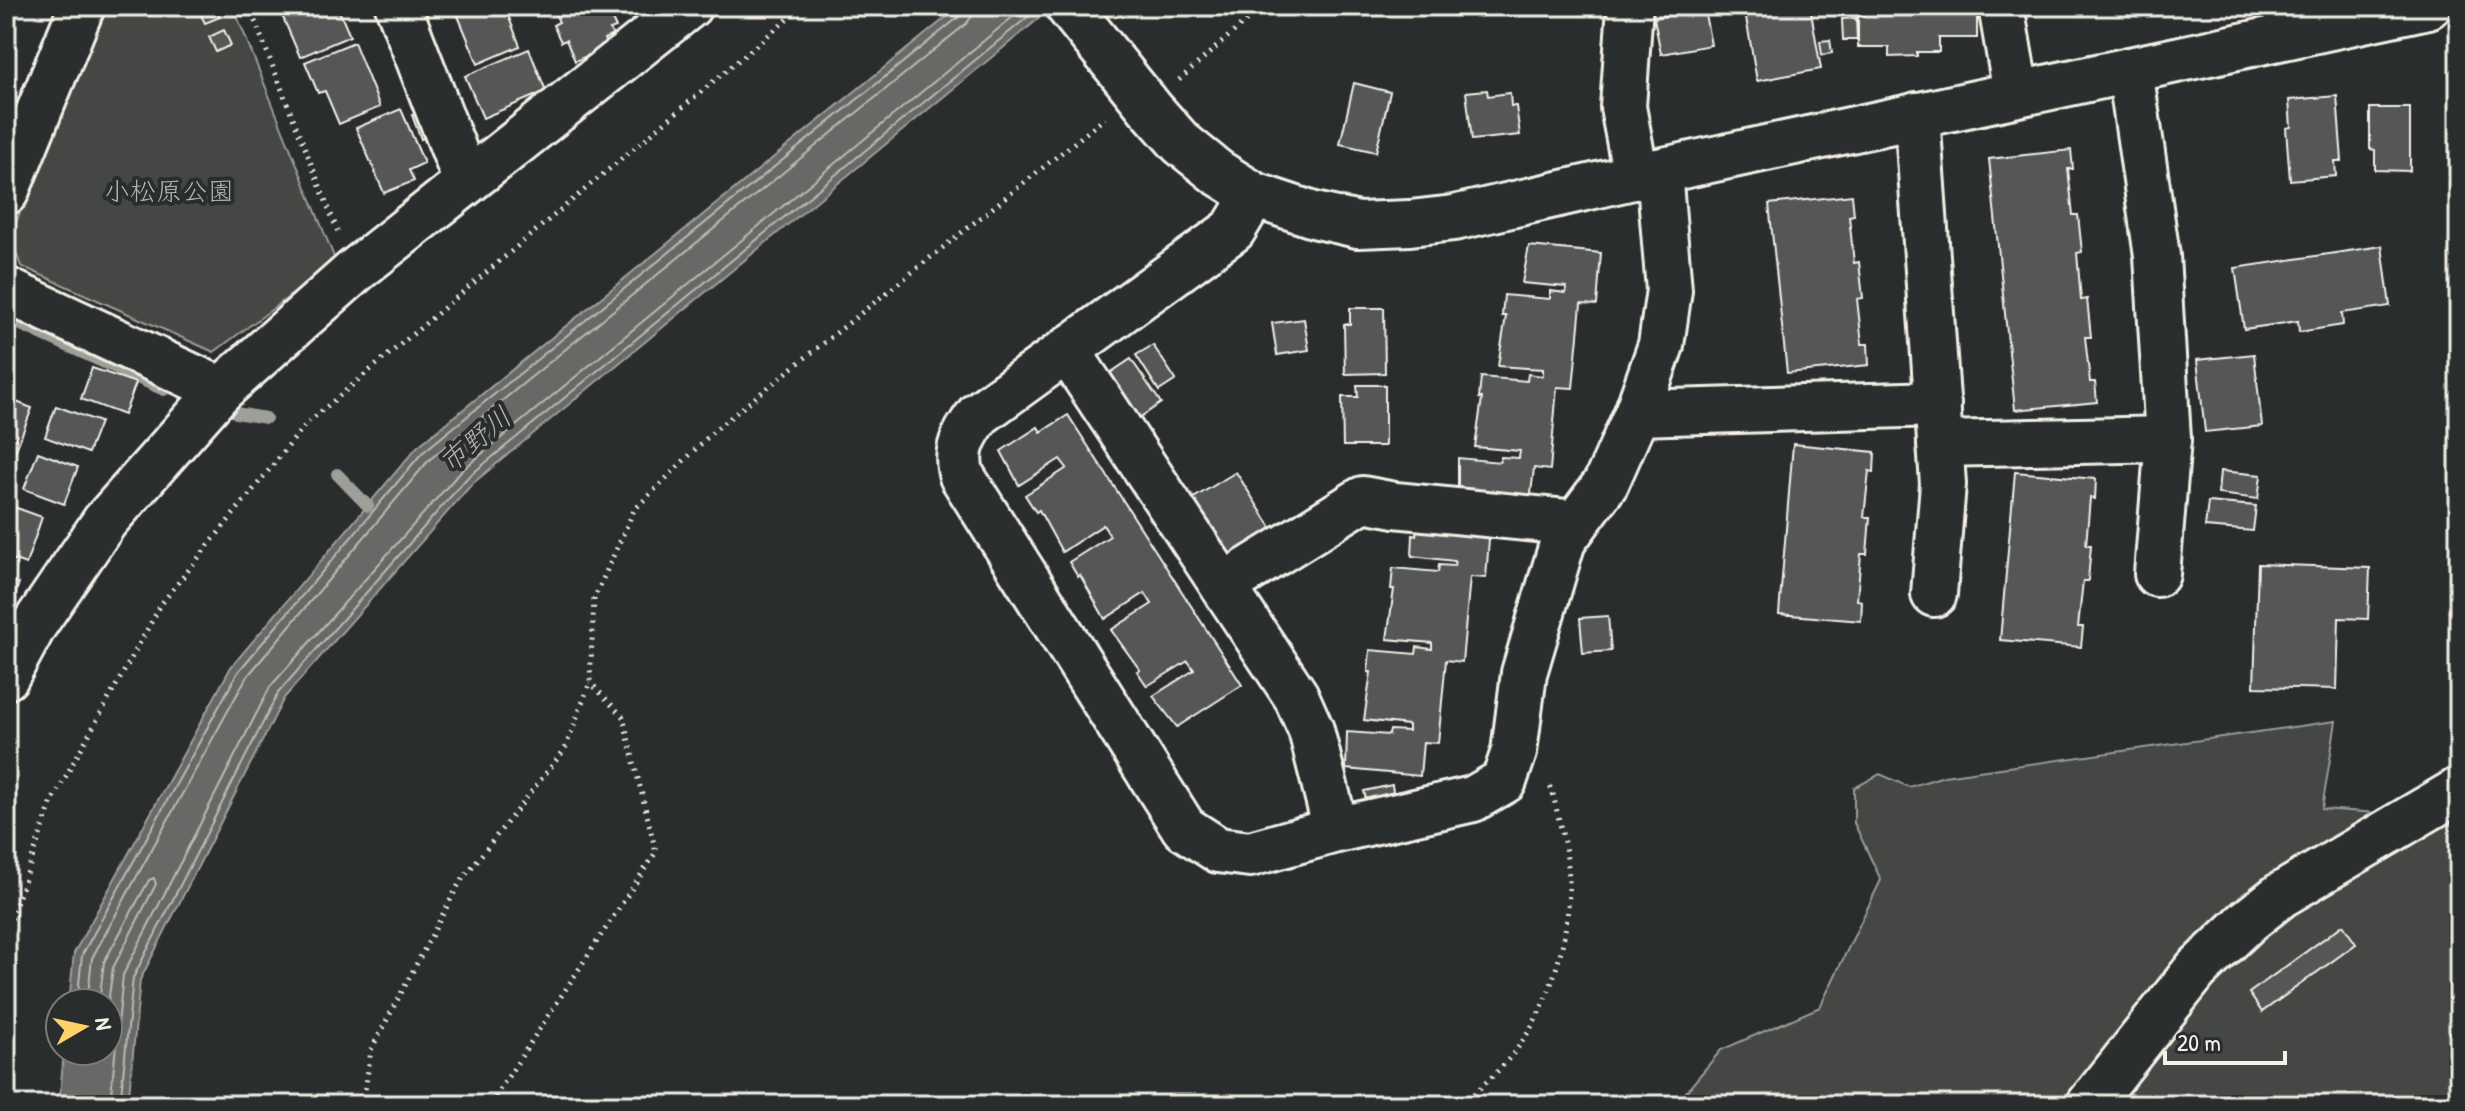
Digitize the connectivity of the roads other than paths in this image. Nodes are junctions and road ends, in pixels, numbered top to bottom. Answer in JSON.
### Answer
{"nodes":[{"id":1,"x":82,"y":6,"type":"edge"},
{"id":2,"x":398,"y":6,"type":"edge"},
{"id":3,"x":689,"y":6,"type":"edge"},
{"id":4,"x":1068,"y":6,"type":"edge"},
{"id":5,"x":1630,"y":6,"type":"edge"},
{"id":6,"x":2001,"y":6,"type":"edge"},
{"id":7,"x":2428,"y":6,"type":"edge"},
{"id":8,"x":2349,"y":15,"type":"edge"},
{"id":9,"x":638,"y":23,"type":"edge"},
{"id":10,"x":2130,"y":70,"type":"junction"},
{"id":11,"x":2016,"y":93,"type":"junction"},
{"id":12,"x":1917,"y":115,"type":"junction"},
{"id":13,"x":1648,"y":173,"type":"junction"},
{"id":14,"x":466,"y":181,"type":"junction"},
{"id":15,"x":6,"y":192,"type":"edge"},
{"id":16,"x":1254,"y":195,"type":"junction"},
{"id":17,"x":6,"y":290,"type":"edge"},
{"id":18,"x":1067,"y":350,"type":"junction"},
{"id":19,"x":221,"y":390,"type":"junction"},
{"id":20,"x":1637,"y":413,"type":"junction"},
{"id":21,"x":1939,"y":424,"type":"junction"},
{"id":22,"x":2168,"y":439,"type":"junction"},
{"id":23,"x":1576,"y":523,"type":"junction"},
{"id":24,"x":2157,"y":574,"type":"dead end"},
{"id":25,"x":1223,"y":586,"type":"junction"},
{"id":26,"x":1934,"y":594,"type":"dead end"},
{"id":27,"x":6,"y":677,"type":"edge"},
{"id":28,"x":2459,"y":790,"type":"edge"},
{"id":29,"x":1336,"y":830,"type":"junction"},
{"id":30,"x":2089,"y":1105,"type":"edge"}],
"edges":[{"from":1,"to":15,"type":"street"},
{"from":2,"to":14,"type":"street"},
{"from":3,"to":9,"type":"street"},
{"from":4,"to":16,"type":"street"},
{"from":5,"to":13,"type":"street"},
{"from":6,"to":11,"type":"street"},
{"from":7,"to":8,"type":"street"},
{"from":8,"to":10,"type":"street"},
{"from":9,"to":14,"type":"street"},
{"from":10,"to":11,"type":"street"},
{"from":10,"to":22,"type":"street"},
{"from":11,"to":12,"type":"street"},
{"from":12,"to":13,"type":"street"},
{"from":12,"to":21,"type":"street"},
{"from":13,"to":16,"type":"street"},
{"from":13,"to":20,"type":"street"},
{"from":14,"to":19,"type":"street"},
{"from":16,"to":18,"type":"street"},
{"from":17,"to":19,"type":"street"},
{"from":18,"to":25,"type":"street"},
{"from":18,"to":29,"type":"street"},
{"from":19,"to":27,"type":"street"},
{"from":20,"to":21,"type":"street"},
{"from":20,"to":23,"type":"street"},
{"from":21,"to":22,"type":"street"},
{"from":21,"to":26,"type":"street"},
{"from":22,"to":24,"type":"street"},
{"from":23,"to":25,"type":"street"},
{"from":23,"to":29,"type":"street"},
{"from":25,"to":29,"type":"street"},
{"from":28,"to":30,"type":"street"}]}
